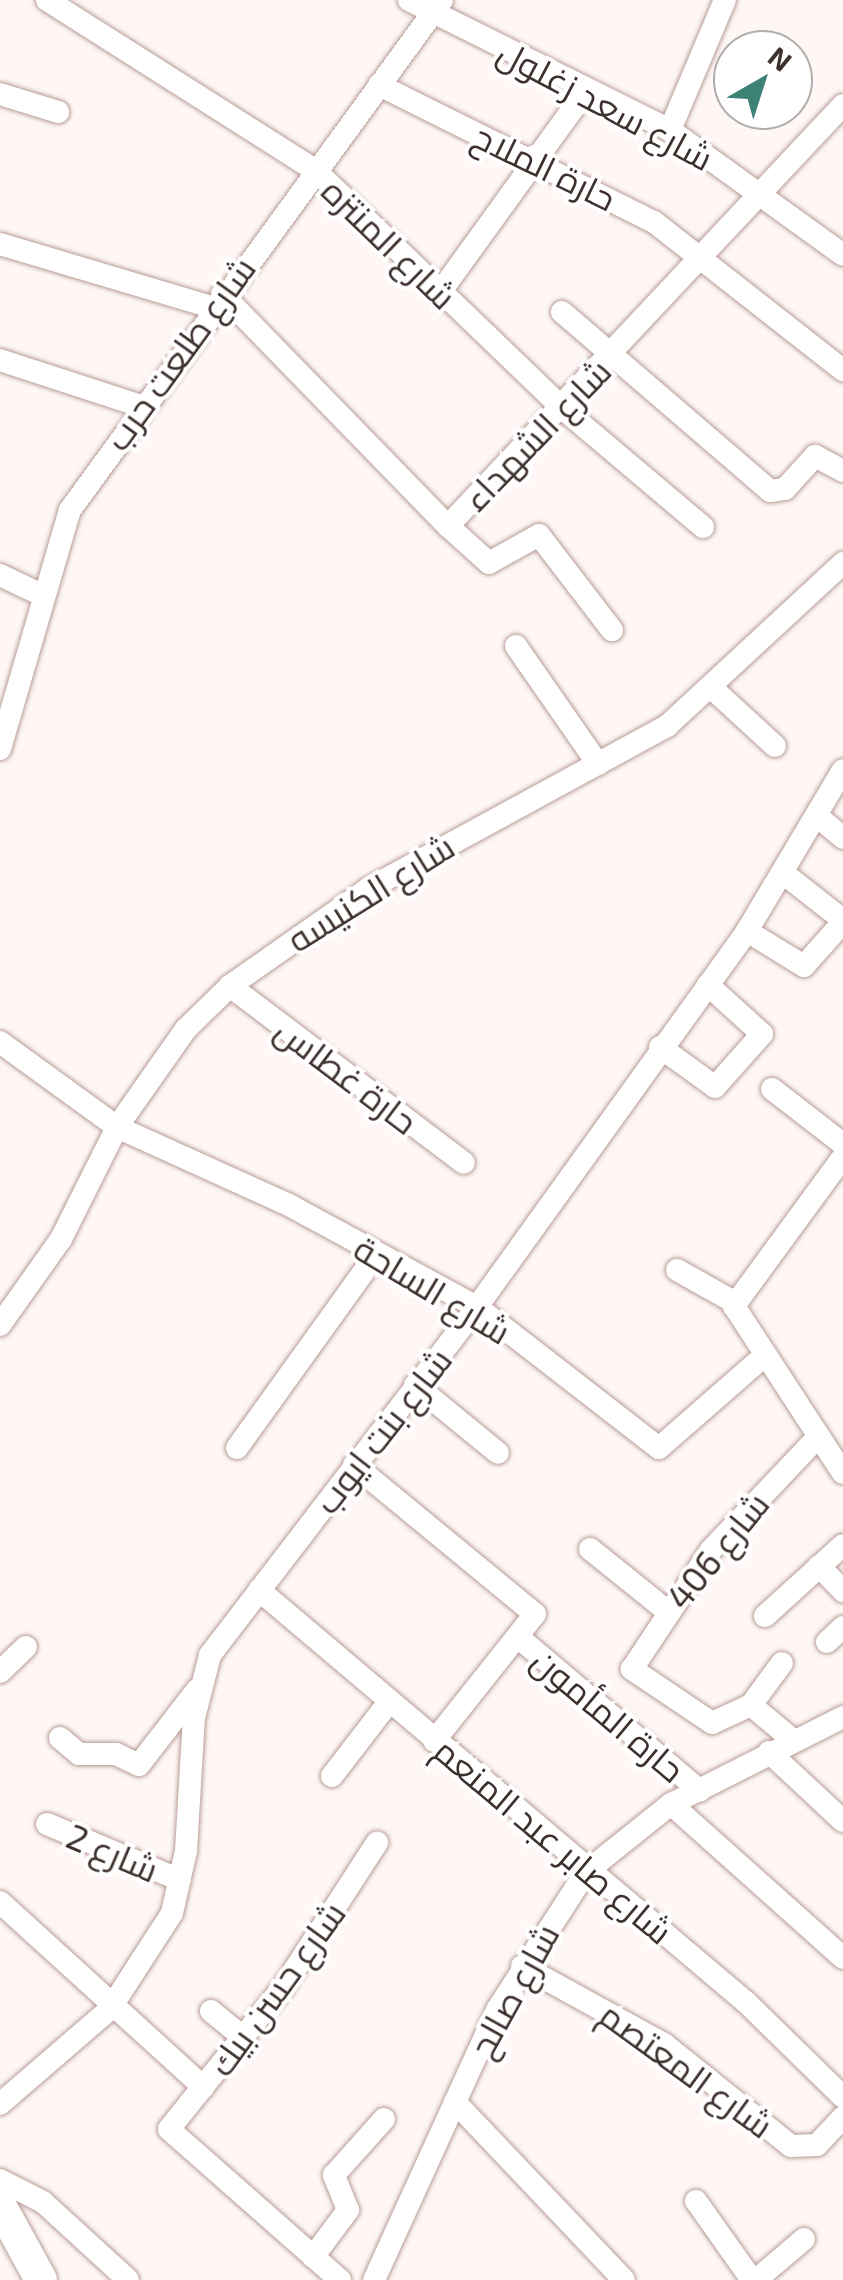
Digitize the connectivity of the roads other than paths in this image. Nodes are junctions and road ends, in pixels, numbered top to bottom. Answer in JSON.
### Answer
{"nodes":[{"id":1,"x":46,"y":0,"type":"edge"},
{"id":2,"x":409,"y":0,"type":"edge"},
{"id":3,"x":725,"y":0,"type":"edge"},
{"id":4,"x":437,"y":7,"type":"edge"},
{"id":5,"x":379,"y":85,"type":"junction"},
{"id":6,"x":587,"y":89,"type":"junction"},
{"id":7,"x":0,"y":94,"type":"edge"},
{"id":8,"x":843,"y":105,"type":"edge"},
{"id":9,"x":58,"y":112,"type":"dead end"},
{"id":10,"x":670,"y":130,"type":"junction"},
{"id":11,"x":536,"y":160,"type":"junction"},
{"id":12,"x":315,"y":170,"type":"junction"},
{"id":13,"x":764,"y":195,"type":"junction"},
{"id":14,"x":0,"y":244,"type":"edge"},
{"id":15,"x":843,"y":255,"type":"edge"},
{"id":16,"x":704,"y":258,"type":"junction"},
{"id":17,"x":441,"y":291,"type":"junction"},
{"id":18,"x":217,"y":301,"type":"junction"},
{"id":19,"x":562,"y":312,"type":"dead end"},
{"id":20,"x":610,"y":356,"type":"junction"},
{"id":21,"x":0,"y":360,"type":"edge"},
{"id":22,"x":843,"y":370,"type":"edge"},
{"id":23,"x":144,"y":407,"type":"junction"},
{"id":24,"x":561,"y":407,"type":"junction"},
{"id":25,"x":843,"y":471,"type":"edge"},
{"id":26,"x":448,"y":526,"type":"junction"},
{"id":27,"x":702,"y":527,"type":"dead end"},
{"id":28,"x":843,"y":562,"type":"edge"},
{"id":29,"x":0,"y":575,"type":"edge"},
{"id":30,"x":44,"y":596,"type":"junction"},
{"id":31,"x":612,"y":630,"type":"dead end"},
{"id":32,"x":516,"y":646,"type":"dead end"},
{"id":33,"x":713,"y":690,"type":"junction"},
{"id":34,"x":776,"y":746,"type":"dead end"},
{"id":35,"x":0,"y":750,"type":"edge"},
{"id":36,"x":598,"y":764,"type":"junction"},
{"id":37,"x":843,"y":770,"type":"edge"},
{"id":38,"x":817,"y":816,"type":"junction"},
{"id":39,"x":843,"y":838,"type":"edge"},
{"id":40,"x":782,"y":873,"type":"junction"},
{"id":41,"x":843,"y":921,"type":"edge"},
{"id":42,"x":747,"y":930,"type":"junction"},
{"id":43,"x":708,"y":985,"type":"junction"},
{"id":44,"x":230,"y":986,"type":"junction"},
{"id":45,"x":0,"y":1042,"type":"edge"},
{"id":46,"x":660,"y":1048,"type":"junction"},
{"id":47,"x":772,"y":1089,"type":"dead end"},
{"id":48,"x":117,"y":1126,"type":"junction"},
{"id":49,"x":838,"y":1132,"type":"edge"},
{"id":50,"x":843,"y":1157,"type":"edge"},
{"id":51,"x":464,"y":1163,"type":"dead end"},
{"id":52,"x":378,"y":1254,"type":"junction"},
{"id":53,"x":677,"y":1270,"type":"dead end"},
{"id":54,"x":734,"y":1302,"type":"junction"},
{"id":55,"x":477,"y":1307,"type":"junction"},
{"id":56,"x":0,"y":1325,"type":"edge"},
{"id":57,"x":763,"y":1356,"type":"junction"},
{"id":58,"x":416,"y":1385,"type":"junction"},
{"id":59,"x":237,"y":1448,"type":"dead end"},
{"id":60,"x":498,"y":1453,"type":"dead end"},
{"id":61,"x":832,"y":1455,"type":"edge"},
{"id":62,"x":354,"y":1465,"type":"junction"},
{"id":63,"x":843,"y":1545,"type":"edge"},
{"id":64,"x":590,"y":1549,"type":"dead end"},
{"id":65,"x":819,"y":1566,"type":"junction"},
{"id":66,"x":259,"y":1590,"type":"junction"},
{"id":67,"x":843,"y":1591,"type":"edge"},
{"id":68,"x":666,"y":1610,"type":"junction"},
{"id":69,"x":766,"y":1616,"type":"dead end"},
{"id":70,"x":518,"y":1637,"type":"junction"},
{"id":71,"x":26,"y":1647,"type":"dead end"},
{"id":72,"x":782,"y":1664,"type":"dead end"},
{"id":73,"x":0,"y":1672,"type":"edge"},
{"id":74,"x":199,"y":1687,"type":"junction"},
{"id":75,"x":389,"y":1702,"type":"junction"},
{"id":76,"x":751,"y":1705,"type":"junction"},
{"id":77,"x":843,"y":1717,"type":"edge"},
{"id":78,"x":60,"y":1738,"type":"dead end"},
{"id":79,"x":434,"y":1741,"type":"junction"},
{"id":80,"x":794,"y":1741,"type":"junction"},
{"id":81,"x":770,"y":1752,"type":"junction"},
{"id":82,"x":332,"y":1776,"type":"dead end"},
{"id":83,"x":700,"y":1792,"type":"junction"},
{"id":84,"x":671,"y":1804,"type":"junction"},
{"id":85,"x":843,"y":1821,"type":"edge"},
{"id":86,"x":46,"y":1824,"type":"dead end"},
{"id":87,"x":378,"y":1843,"type":"dead end"},
{"id":88,"x":586,"y":1872,"type":"junction"},
{"id":89,"x":180,"y":1880,"type":"junction"},
{"id":90,"x":0,"y":1902,"type":"edge"},
{"id":91,"x":843,"y":1958,"type":"edge"},
{"id":92,"x":522,"y":1966,"type":"junction"},
{"id":93,"x":110,"y":2009,"type":"junction"},
{"id":94,"x":211,"y":2011,"type":"dead end"},
{"id":95,"x":244,"y":2038,"type":"junction"},
{"id":96,"x":203,"y":2087,"type":"junction"},
{"id":97,"x":843,"y":2097,"type":"edge"},
{"id":98,"x":455,"y":2102,"type":"junction"},
{"id":99,"x":0,"y":2104,"type":"edge"},
{"id":100,"x":843,"y":2116,"type":"edge"},
{"id":101,"x":384,"y":2119,"type":"dead end"},
{"id":102,"x":0,"y":2180,"type":"edge"},
{"id":103,"x":696,"y":2201,"type":"dead end"},
{"id":104,"x":0,"y":2205,"type":"edge"},
{"id":105,"x":804,"y":2239,"type":"dead end"},
{"id":106,"x":313,"y":2257,"type":"junction"},
{"id":107,"x":41,"y":2280,"type":"edge"},
{"id":108,"x":128,"y":2280,"type":"edge"},
{"id":109,"x":340,"y":2280,"type":"edge"},
{"id":110,"x":374,"y":2280,"type":"edge"},
{"id":111,"x":624,"y":2280,"type":"edge"},
{"id":112,"x":754,"y":2280,"type":"edge"}],
"edges":[{"from":1,"to":12,"type":"street","name":"شارع المنتزه"},
{"from":2,"to":4,"type":"street","name":"شارع سعد زغلول"},
{"from":3,"to":10,"type":"street"},
{"from":4,"to":5,"type":"street","name":"شارع طلعت حرب"},
{"from":4,"to":6,"type":"street","name":"شارع سعد زغلول"},
{"from":5,"to":11,"type":"street","name":"حارة الملاح"},
{"from":5,"to":12,"type":"street","name":"شارع طلعت حرب"},
{"from":6,"to":10,"type":"street","name":"شارع سعد زغلول"},
{"from":6,"to":11,"type":"street"},
{"from":7,"to":9,"type":"street"},
{"from":8,"to":13,"type":"street","name":"شارع الشهداء"},
{"from":10,"to":13,"type":"street","name":"شارع سعد زغلول"},
{"from":11,"to":16,"type":"street","name":"حارة الملاح"},
{"from":11,"to":17,"type":"street"},
{"from":12,"to":17,"type":"street","name":"شارع المنتزه"},
{"from":12,"to":18,"type":"street","name":"شارع طلعت حرب"},
{"from":13,"to":15,"type":"street","name":"شارع سعد زغلول"},
{"from":13,"to":16,"type":"street","name":"شارع الشهداء"},
{"from":14,"to":18,"type":"street"},
{"from":16,"to":20,"type":"street","name":"شارع الشهداء"},
{"from":16,"to":22,"type":"street","name":"حارة الملاح"},
{"from":17,"to":24,"type":"street","name":"شارع المنتزه"},
{"from":18,"to":23,"type":"street","name":"شارع طلعت حرب"},
{"from":18,"to":26,"type":"street","name":"شارع الشهداء"},
{"from":19,"to":20,"type":"street"},
{"from":20,"to":24,"type":"street","name":"شارع الشهداء"},
{"from":20,"to":25,"type":"street"},
{"from":21,"to":23,"type":"street"},
{"from":23,"to":30,"type":"street","name":"شارع طلعت حرب"},
{"from":24,"to":26,"type":"street","name":"شارع الشهداء"},
{"from":24,"to":27,"type":"street","name":"شارع المنتزه"},
{"from":26,"to":31,"type":"street"},
{"from":28,"to":33,"type":"street","name":"شارع الكنيسه"},
{"from":29,"to":30,"type":"street"},
{"from":30,"to":35,"type":"street","name":"شارع طلعت حرب"},
{"from":32,"to":36,"type":"street"},
{"from":33,"to":34,"type":"street"},
{"from":33,"to":36,"type":"street","name":"شارع الكنيسه"},
{"from":36,"to":44,"type":"street","name":"شارع الكنيسه"},
{"from":37,"to":38,"type":"street","name":"شارع بنت ايوب"},
{"from":38,"to":39,"type":"street"},
{"from":38,"to":40,"type":"street","name":"شارع بنت ايوب"},
{"from":40,"to":41,"type":"street"},
{"from":40,"to":42,"type":"street","name":"شارع بنت ايوب"},
{"from":41,"to":42,"type":"street"},
{"from":42,"to":43,"type":"street","name":"شارع بنت ايوب"},
{"from":43,"to":46,"type":"street","name":"شارع بنت ايوب"},
{"from":43,"to":46,"type":"street"},
{"from":44,"to":48,"type":"street","name":"شارع الكنيسه"},
{"from":44,"to":51,"type":"street","name":"حارة غطاس"},
{"from":45,"to":48,"type":"street","name":"شارع الساحة"},
{"from":46,"to":55,"type":"street","name":"شارع بنت ايوب"},
{"from":47,"to":49,"type":"street"},
{"from":48,"to":52,"type":"street","name":"شارع الساحة"},
{"from":48,"to":56,"type":"street","name":"شارع الكنيسه"},
{"from":50,"to":54,"type":"street"},
{"from":52,"to":55,"type":"street","name":"شارع الساحة"},
{"from":52,"to":59,"type":"street"},
{"from":53,"to":54,"type":"street"},
{"from":54,"to":57,"type":"street"},
{"from":55,"to":57,"type":"street","name":"شارع الساحة"},
{"from":55,"to":58,"type":"street","name":"شارع بنت ايوب"},
{"from":57,"to":61,"type":"street"},
{"from":58,"to":60,"type":"street"},
{"from":58,"to":62,"type":"street","name":"شارع بنت ايوب"},
{"from":61,"to":68,"type":"street","name":"شارع 406"},
{"from":62,"to":66,"type":"street","name":"شارع بنت ايوب"},
{"from":62,"to":70,"type":"street"},
{"from":63,"to":65,"type":"street"},
{"from":64,"to":68,"type":"street"},
{"from":65,"to":67,"type":"street"},
{"from":65,"to":69,"type":"street"},
{"from":66,"to":74,"type":"street","name":"شارع بنت ايوب"},
{"from":66,"to":75,"type":"street","name":"شارع صابر عبد المنعم"},
{"from":68,"to":76,"type":"street","name":"شارع 406"},
{"from":70,"to":79,"type":"street"},
{"from":70,"to":83,"type":"street","name":"حارة المأمون"},
{"from":71,"to":73,"type":"street"},
{"from":72,"to":76,"type":"street"},
{"from":74,"to":78,"type":"street"},
{"from":74,"to":89,"type":"street","name":"شارع بنت ايوب"},
{"from":75,"to":79,"type":"street","name":"شارع صابر عبد المنعم"},
{"from":75,"to":82,"type":"street"},
{"from":76,"to":80,"type":"street"},
{"from":77,"to":80,"type":"street","name":"شارع صالح"},
{"from":79,"to":88,"type":"street","name":"شارع صابر عبد المنعم"},
{"from":80,"to":81,"type":"street","name":"شارع صالح"},
{"from":81,"to":83,"type":"street","name":"شارع صالح"},
{"from":81,"to":85,"type":"street"},
{"from":83,"to":84,"type":"street","name":"شارع صالح"},
{"from":84,"to":88,"type":"street","name":"شارع صالح"},
{"from":84,"to":91,"type":"street"},
{"from":86,"to":89,"type":"street","name":"شارع 2"},
{"from":87,"to":95,"type":"street","name":"شارع حسن بيك"},
{"from":88,"to":92,"type":"street","name":"شارع صالح"},
{"from":88,"to":97,"type":"street","name":"شارع صابر عبد المنعم"},
{"from":89,"to":93,"type":"street","name":"شارع بنت ايوب"},
{"from":90,"to":93,"type":"street"},
{"from":92,"to":98,"type":"street","name":"شارع صالح"},
{"from":92,"to":100,"type":"street","name":"شارع المعتصم"},
{"from":93,"to":96,"type":"street"},
{"from":93,"to":99,"type":"street","name":"شارع بنت ايوب"},
{"from":94,"to":95,"type":"street"},
{"from":95,"to":96,"type":"street","name":"شارع حسن بيك"},
{"from":96,"to":106,"type":"street","name":"شارع حسن بيك"},
{"from":98,"to":110,"type":"street","name":"شارع صالح"},
{"from":98,"to":111,"type":"street"},
{"from":101,"to":106,"type":"street"},
{"from":102,"to":108,"type":"street"},
{"from":103,"to":112,"type":"street"},
{"from":104,"to":107,"type":"main road"},
{"from":105,"to":112,"type":"street"},
{"from":106,"to":109,"type":"street"}]}
